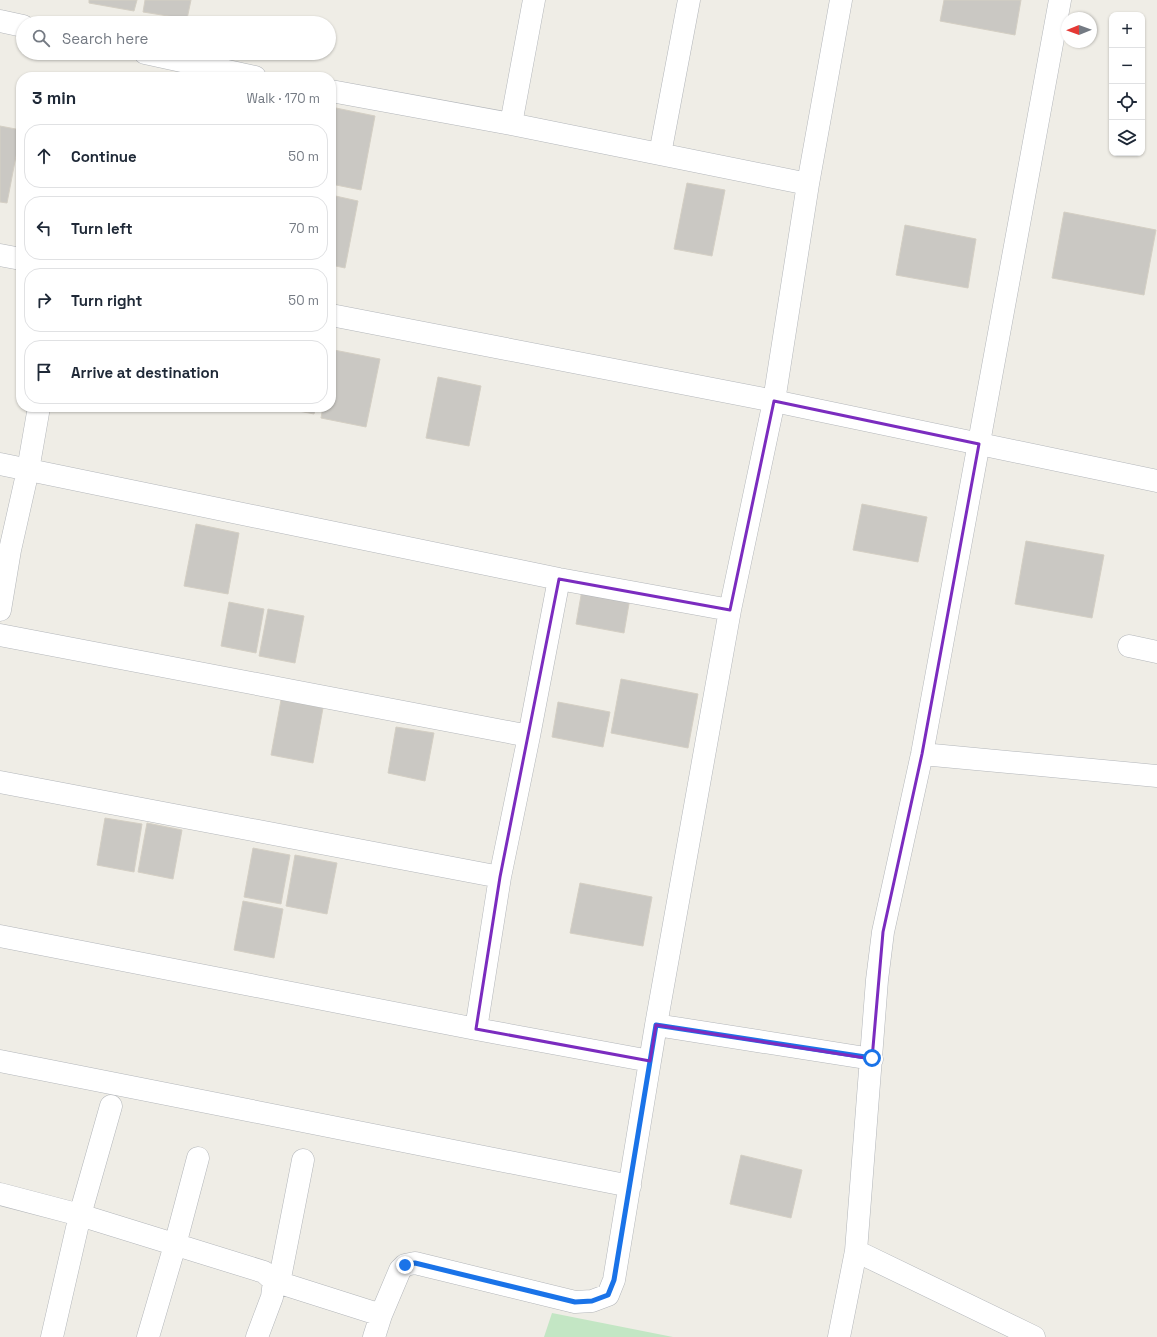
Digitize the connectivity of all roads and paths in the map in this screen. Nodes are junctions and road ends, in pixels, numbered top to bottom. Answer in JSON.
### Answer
{"nodes":[{"id":1,"x":534,"y":0,"type":"edge"},
{"id":2,"x":689,"y":0,"type":"edge"},
{"id":3,"x":841,"y":0,"type":"edge"},
{"id":4,"x":1060,"y":0,"type":"edge"},
{"id":5,"x":0,"y":21,"type":"edge"},
{"id":6,"x":16,"y":24,"type":"edge"},
{"id":7,"x":175,"y":60,"type":"edge"},
{"id":8,"x":229,"y":72,"type":"edge"},
{"id":9,"x":336,"y":92,"type":"edge"},
{"id":10,"x":511,"y":124,"type":"junction"},
{"id":11,"x":660,"y":154,"type":"junction"},
{"id":12,"x":808,"y":184,"type":"junction"},
{"id":13,"x":0,"y":255,"type":"edge"},
{"id":14,"x":16,"y":258,"type":"edge"},
{"id":15,"x":336,"y":316,"type":"edge"},
{"id":16,"x":774,"y":400,"type":"junction"},
{"id":17,"x":38,"y":412,"type":"edge"},
{"id":18,"x":979,"y":444,"type":"junction"},
{"id":19,"x":0,"y":464,"type":"edge"},
{"id":20,"x":28,"y":470,"type":"junction"},
{"id":21,"x":1157,"y":481,"type":"edge"},
{"id":22,"x":5,"y":549,"type":"edge"},
{"id":23,"x":559,"y":579,"type":"junction"},
{"id":24,"x":0,"y":610,"type":"edge"},
{"id":25,"x":730,"y":610,"type":"junction"},
{"id":26,"x":0,"y":635,"type":"edge"},
{"id":27,"x":1129,"y":646,"type":"dead end"},
{"id":28,"x":1157,"y":652,"type":"edge"},
{"id":29,"x":529,"y":736,"type":"junction"},
{"id":30,"x":922,"y":754,"type":"junction"},
{"id":31,"x":1157,"y":776,"type":"edge"},
{"id":32,"x":0,"y":782,"type":"edge"},
{"id":33,"x":500,"y":877,"type":"junction"},
{"id":34,"x":0,"y":936,"type":"edge"},
{"id":35,"x":656,"y":1025,"type":"junction"},
{"id":36,"x":476,"y":1029,"type":"junction"},
{"id":37,"x":872,"y":1058,"type":"junction"},
{"id":38,"x":0,"y":1061,"type":"edge"},
{"id":39,"x":650,"y":1061,"type":"junction"},
{"id":40,"x":111,"y":1106,"type":"dead end"},
{"id":41,"x":198,"y":1158,"type":"dead end"},
{"id":42,"x":303,"y":1160,"type":"dead end"},
{"id":43,"x":630,"y":1186,"type":"junction"},
{"id":44,"x":0,"y":1194,"type":"edge"},
{"id":45,"x":80,"y":1215,"type":"junction"},
{"id":46,"x":175,"y":1245,"type":"junction"},
{"id":47,"x":856,"y":1252,"type":"junction"},
{"id":48,"x":276,"y":1282,"type":"junction"},
{"id":49,"x":381,"y":1315,"type":"junction"},
{"id":50,"x":52,"y":1337,"type":"edge"},
{"id":51,"x":148,"y":1337,"type":"edge"},
{"id":52,"x":257,"y":1337,"type":"edge"},
{"id":53,"x":374,"y":1337,"type":"edge"},
{"id":54,"x":839,"y":1337,"type":"edge"},
{"id":55,"x":1034,"y":1337,"type":"edge"}],
"edges":[{"from":1,"to":10,"type":"street"},
{"from":2,"to":11,"type":"street"},
{"from":3,"to":12,"type":"street"},
{"from":4,"to":18,"type":"street"},
{"from":5,"to":6,"type":"street"},
{"from":7,"to":8,"type":"street"},
{"from":9,"to":10,"type":"street"},
{"from":10,"to":11,"type":"street"},
{"from":11,"to":12,"type":"street"},
{"from":12,"to":16,"type":"street"},
{"from":13,"to":14,"type":"street"},
{"from":15,"to":16,"type":"street"},
{"from":16,"to":18,"type":"street"},
{"from":16,"to":25,"type":"street"},
{"from":17,"to":20,"type":"street"},
{"from":18,"to":21,"type":"street"},
{"from":18,"to":30,"type":"street"},
{"from":19,"to":20,"type":"street"},
{"from":20,"to":22,"type":"street"},
{"from":20,"to":23,"type":"street"},
{"from":22,"to":24,"type":"street"},
{"from":23,"to":25,"type":"street"},
{"from":23,"to":29,"type":"street"},
{"from":25,"to":35,"type":"street"},
{"from":26,"to":29,"type":"street"},
{"from":27,"to":28,"type":"street"},
{"from":29,"to":33,"type":"street"},
{"from":30,"to":31,"type":"street"},
{"from":30,"to":37,"type":"street"},
{"from":32,"to":33,"type":"street"},
{"from":33,"to":36,"type":"street"},
{"from":34,"to":36,"type":"street"},
{"from":35,"to":37,"type":"street"},
{"from":35,"to":39,"type":"street"},
{"from":36,"to":39,"type":"street"},
{"from":37,"to":47,"type":"street"},
{"from":38,"to":43,"type":"street"},
{"from":39,"to":43,"type":"street"},
{"from":40,"to":45,"type":"street"},
{"from":41,"to":46,"type":"street"},
{"from":42,"to":48,"type":"street"},
{"from":43,"to":49,"type":"street"},
{"from":44,"to":45,"type":"street"},
{"from":45,"to":46,"type":"street"},
{"from":45,"to":50,"type":"street"},
{"from":46,"to":48,"type":"street"},
{"from":46,"to":51,"type":"street"},
{"from":47,"to":54,"type":"street"},
{"from":47,"to":55,"type":"street"},
{"from":48,"to":49,"type":"street"},
{"from":48,"to":52,"type":"street"},
{"from":49,"to":53,"type":"street"}]}
